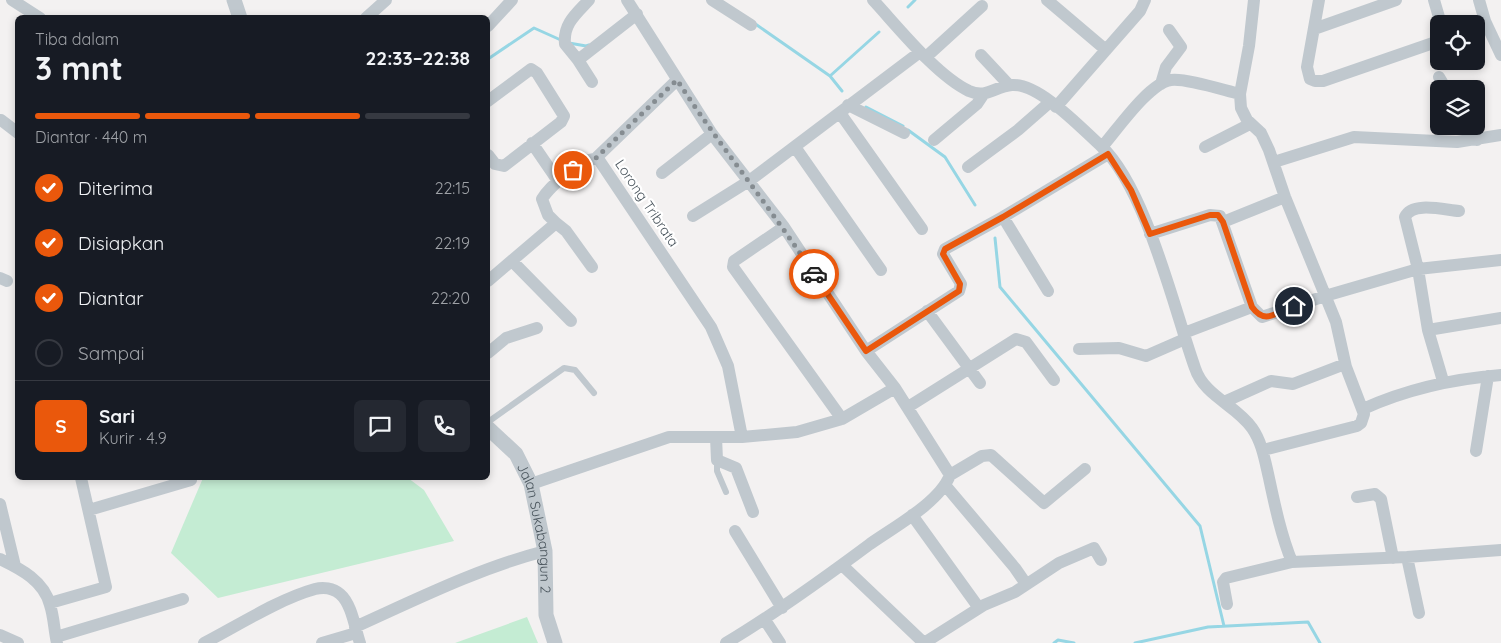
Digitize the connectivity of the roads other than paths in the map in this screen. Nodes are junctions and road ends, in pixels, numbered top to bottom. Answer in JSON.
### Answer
{"nodes":[{"id":1,"x":12,"y":0,"type":"edge"},
{"id":2,"x":234,"y":0,"type":"edge"},
{"id":3,"x":386,"y":0,"type":"edge"},
{"id":4,"x":512,"y":0,"type":"edge"},
{"id":5,"x":589,"y":0,"type":"edge"},
{"id":6,"x":627,"y":0,"type":"edge"},
{"id":7,"x":712,"y":0,"type":"edge"},
{"id":8,"x":873,"y":0,"type":"edge"},
{"id":9,"x":1047,"y":0,"type":"edge"},
{"id":10,"x":1254,"y":0,"type":"edge"},
{"id":11,"x":1319,"y":0,"type":"edge"},
{"id":12,"x":1396,"y":0,"type":"edge"},
{"id":13,"x":1434,"y":0,"type":"edge"},
{"id":14,"x":1479,"y":0,"type":"edge"},
{"id":15,"x":1143,"y":2,"type":"edge"},
{"id":16,"x":982,"y":6,"type":"dead end"},
{"id":17,"x":637,"y":14,"type":"junction"},
{"id":18,"x":35,"y":15,"type":"edge"},
{"id":19,"x":239,"y":15,"type":"edge"},
{"id":20,"x":369,"y":15,"type":"edge"},
{"id":21,"x":1438,"y":15,"type":"edge"},
{"id":22,"x":490,"y":24,"type":"edge"},
{"id":23,"x":750,"y":25,"type":"dead end"},
{"id":24,"x":1314,"y":29,"type":"junction"},
{"id":25,"x":1169,"y":30,"type":"dead end"},
{"id":26,"x":1430,"y":43,"type":"edge"},
{"id":27,"x":1106,"y":50,"type":"junction"},
{"id":28,"x":1500,"y":51,"type":"edge"},
{"id":29,"x":923,"y":55,"type":"junction"},
{"id":30,"x":981,"y":55,"type":"dead end"},
{"id":31,"x":578,"y":60,"type":"junction"},
{"id":32,"x":1439,"y":77,"type":"dead end"},
{"id":33,"x":677,"y":80,"type":"junction"},
{"id":34,"x":1441,"y":80,"type":"edge"},
{"id":35,"x":592,"y":82,"type":"dead end"},
{"id":36,"x":1161,"y":84,"type":"junction"},
{"id":37,"x":1009,"y":85,"type":"junction"},
{"id":38,"x":1240,"y":94,"type":"junction"},
{"id":39,"x":983,"y":95,"type":"junction"},
{"id":40,"x":490,"y":99,"type":"edge"},
{"id":41,"x":1053,"y":105,"type":"junction"},
{"id":42,"x":844,"y":109,"type":"junction"},
{"id":43,"x":1,"y":120,"type":"dead end"},
{"id":44,"x":1250,"y":124,"type":"junction"},
{"id":45,"x":15,"y":130,"type":"edge"},
{"id":46,"x":904,"y":132,"type":"dead end"},
{"id":47,"x":712,"y":134,"type":"junction"},
{"id":48,"x":1474,"y":135,"type":"edge"},
{"id":49,"x":1501,"y":135,"type":"edge"},
{"id":50,"x":934,"y":140,"type":"dead end"},
{"id":51,"x":1477,"y":140,"type":"junction"},
{"id":52,"x":532,"y":143,"type":"junction"},
{"id":53,"x":795,"y":147,"type":"junction"},
{"id":54,"x":1205,"y":147,"type":"dead end"},
{"id":55,"x":1105,"y":150,"type":"junction"},
{"id":56,"x":490,"y":157,"type":"edge"},
{"id":57,"x":596,"y":158,"type":"junction"},
{"id":58,"x":1274,"y":162,"type":"junction"},
{"id":59,"x":968,"y":167,"type":"dead end"},
{"id":60,"x":662,"y":173,"type":"dead end"},
{"id":61,"x":558,"y":180,"type":"junction"},
{"id":62,"x":749,"y":181,"type":"junction"},
{"id":63,"x":1285,"y":196,"type":"junction"},
{"id":64,"x":1460,"y":211,"type":"dead end"},
{"id":65,"x":693,"y":216,"type":"dead end"},
{"id":66,"x":1003,"y":217,"type":"junction"},
{"id":67,"x":1223,"y":222,"type":"junction"},
{"id":68,"x":556,"y":223,"type":"junction"},
{"id":69,"x":784,"y":227,"type":"junction"},
{"id":70,"x":922,"y":229,"type":"dead end"},
{"id":71,"x":1150,"y":234,"type":"junction"},
{"id":72,"x":1501,"y":260,"type":"edge"},
{"id":73,"x":512,"y":261,"type":"junction"},
{"id":74,"x":592,"y":267,"type":"dead end"},
{"id":75,"x":1418,"y":269,"type":"junction"},
{"id":76,"x":881,"y":270,"type":"dead end"},
{"id":77,"x":490,"y":279,"type":"edge"},
{"id":78,"x":1048,"y":291,"type":"dead end"},
{"id":79,"x":1325,"y":296,"type":"junction"},
{"id":80,"x":1252,"y":307,"type":"junction"},
{"id":81,"x":927,"y":311,"type":"junction"},
{"id":82,"x":1501,"y":318,"type":"edge"},
{"id":83,"x":571,"y":321,"type":"dead end"},
{"id":84,"x":537,"y":328,"type":"dead end"},
{"id":85,"x":1428,"y":330,"type":"junction"},
{"id":86,"x":1185,"y":336,"type":"junction"},
{"id":87,"x":1079,"y":349,"type":"dead end"},
{"id":88,"x":490,"y":351,"type":"edge"},
{"id":89,"x":866,"y":351,"type":"junction"},
{"id":90,"x":1345,"y":364,"type":"junction"},
{"id":91,"x":969,"y":368,"type":"junction"},
{"id":92,"x":1495,"y":375,"type":"edge"},
{"id":93,"x":1054,"y":380,"type":"dead end"},
{"id":94,"x":1443,"y":382,"type":"junction"},
{"id":95,"x":980,"y":383,"type":"dead end"},
{"id":96,"x":896,"y":388,"type":"junction"},
{"id":97,"x":594,"y":393,"type":"dead end"},
{"id":98,"x":1224,"y":402,"type":"junction"},
{"id":99,"x":908,"y":407,"type":"junction"},
{"id":100,"x":1362,"y":408,"type":"junction"},
{"id":101,"x":842,"y":418,"type":"junction"},
{"id":102,"x":490,"y":421,"type":"edge"},
{"id":103,"x":490,"y":430,"type":"edge"},
{"id":104,"x":716,"y":437,"type":"junction"},
{"id":105,"x":742,"y":437,"type":"junction"},
{"id":106,"x":1263,"y":450,"type":"junction"},
{"id":107,"x":1476,"y":451,"type":"dead end"},
{"id":108,"x":717,"y":460,"type":"junction"},
{"id":109,"x":1085,"y":469,"type":"dead end"},
{"id":110,"x":82,"y":480,"type":"edge"},
{"id":111,"x":191,"y":480,"type":"dead end"},
{"id":112,"x":948,"y":480,"type":"junction"},
{"id":113,"x":170,"y":482,"type":"edge"},
{"id":114,"x":531,"y":484,"type":"junction"},
{"id":115,"x":726,"y":492,"type":"dead end"},
{"id":116,"x":1357,"y":497,"type":"dead end"},
{"id":117,"x":0,"y":504,"type":"edge"},
{"id":118,"x":89,"y":510,"type":"junction"},
{"id":119,"x":753,"y":512,"type":"dead end"},
{"id":120,"x":912,"y":515,"type":"junction"},
{"id":121,"x":735,"y":530,"type":"dead end"},
{"id":122,"x":546,"y":550,"type":"junction"},
{"id":123,"x":1501,"y":550,"type":"edge"},
{"id":124,"x":1407,"y":557,"type":"junction"},
{"id":125,"x":1393,"y":558,"type":"junction"},
{"id":126,"x":0,"y":559,"type":"edge"},
{"id":127,"x":1101,"y":560,"type":"dead end"},
{"id":128,"x":1292,"y":562,"type":"junction"},
{"id":129,"x":842,"y":565,"type":"junction"},
{"id":130,"x":14,"y":566,"type":"junction"},
{"id":131,"x":1026,"y":584,"type":"junction"},
{"id":132,"x":183,"y":599,"type":"dead end"},
{"id":133,"x":50,"y":604,"type":"junction"},
{"id":134,"x":1226,"y":604,"type":"dead end"},
{"id":135,"x":782,"y":608,"type":"junction"},
{"id":136,"x":979,"y":608,"type":"junction"},
{"id":137,"x":1419,"y":612,"type":"dead end"},
{"id":138,"x":765,"y":620,"type":"junction"},
{"id":139,"x":357,"y":634,"type":"edge"},
{"id":140,"x":0,"y":636,"type":"edge"},
{"id":141,"x":57,"y":640,"type":"edge"},
{"id":142,"x":729,"y":642,"type":"edge"},
{"id":143,"x":18,"y":643,"type":"edge"},
{"id":144,"x":204,"y":643,"type":"edge"},
{"id":145,"x":322,"y":643,"type":"edge"},
{"id":146,"x":554,"y":643,"type":"edge"},
{"id":147,"x":780,"y":643,"type":"edge"}],
"edges":[{"from":1,"to":18,"type":"street"},
{"from":2,"to":19,"type":"street"},
{"from":3,"to":20,"type":"street"},
{"from":4,"to":22,"type":"street"},
{"from":5,"to":31,"type":"street"},
{"from":6,"to":17,"type":"street"},
{"from":7,"to":23,"type":"street"},
{"from":8,"to":29,"type":"street"},
{"from":9,"to":27,"type":"street"},
{"from":10,"to":38,"type":"street"},
{"from":11,"to":24,"type":"street"},
{"from":12,"to":24,"type":"street"},
{"from":13,"to":21,"type":"street"},
{"from":14,"to":28,"type":"street"},
{"from":15,"to":27,"type":"street"},
{"from":16,"to":29,"type":"street"},
{"from":17,"to":31,"type":"street"},
{"from":17,"to":33,"type":"street"},
{"from":24,"to":26,"type":"street"},
{"from":25,"to":36,"type":"street"},
{"from":27,"to":41,"type":"street"},
{"from":29,"to":39,"type":"street"},
{"from":29,"to":42,"type":"street"},
{"from":30,"to":37,"type":"street"},
{"from":31,"to":35,"type":"street"},
{"from":32,"to":34,"type":"street"},
{"from":33,"to":47,"type":"street"},
{"from":33,"to":57,"type":"street"},
{"from":36,"to":38,"type":"street"},
{"from":36,"to":55,"type":"street"},
{"from":37,"to":39,"type":"street"},
{"from":37,"to":41,"type":"street"},
{"from":38,"to":44,"type":"street"},
{"from":39,"to":50,"type":"street"},
{"from":40,"to":52,"type":"street"},
{"from":41,"to":55,"type":"street"},
{"from":41,"to":59,"type":"street"},
{"from":42,"to":46,"type":"street"},
{"from":42,"to":53,"type":"street"},
{"from":42,"to":70,"type":"street"},
{"from":43,"to":45,"type":"street"},
{"from":44,"to":54,"type":"street"},
{"from":44,"to":58,"type":"street"},
{"from":47,"to":60,"type":"street"},
{"from":47,"to":62,"type":"street"},
{"from":48,"to":51,"type":"street"},
{"from":49,"to":51,"type":"street"},
{"from":51,"to":58,"type":"street"},
{"from":52,"to":56,"type":"street"},
{"from":52,"to":61,"type":"street"},
{"from":53,"to":62,"type":"street"},
{"from":53,"to":76,"type":"street"},
{"from":55,"to":66,"type":"street"},
{"from":55,"to":71,"type":"street"},
{"from":57,"to":61,"type":"street","name":"Lorong Tribrata"},
{"from":57,"to":105,"type":"street","name":"Lorong Tribrata"},
{"from":58,"to":63,"type":"street"},
{"from":61,"to":68,"type":"street","name":"Lorong Tribrata"},
{"from":62,"to":65,"type":"street"},
{"from":62,"to":69,"type":"street"},
{"from":63,"to":67,"type":"street"},
{"from":63,"to":79,"type":"street"},
{"from":64,"to":75,"type":"street"},
{"from":66,"to":78,"type":"street"},
{"from":66,"to":81,"type":"street"},
{"from":67,"to":71,"type":"street"},
{"from":67,"to":80,"type":"street"},
{"from":68,"to":73,"type":"street"},
{"from":68,"to":74,"type":"street"},
{"from":69,"to":89,"type":"street"},
{"from":69,"to":101,"type":"street"},
{"from":71,"to":86,"type":"street"},
{"from":72,"to":75,"type":"street"},
{"from":73,"to":77,"type":"street"},
{"from":73,"to":83,"type":"street"},
{"from":75,"to":79,"type":"street"},
{"from":75,"to":85,"type":"street"},
{"from":79,"to":80,"type":"street"},
{"from":79,"to":90,"type":"street"},
{"from":80,"to":86,"type":"street"},
{"from":81,"to":89,"type":"street"},
{"from":81,"to":91,"type":"street"},
{"from":82,"to":85,"type":"street"},
{"from":84,"to":88,"type":"street"},
{"from":85,"to":94,"type":"street"},
{"from":86,"to":87,"type":"street"},
{"from":86,"to":98,"type":"street"},
{"from":89,"to":96,"type":"street"},
{"from":90,"to":98,"type":"street"},
{"from":90,"to":100,"type":"street"},
{"from":91,"to":93,"type":"street"},
{"from":91,"to":95,"type":"street"},
{"from":91,"to":99,"type":"street"},
{"from":92,"to":94,"type":"street"},
{"from":92,"to":107,"type":"street"},
{"from":94,"to":100,"type":"street"},
{"from":96,"to":99,"type":"street"},
{"from":96,"to":101,"type":"street"},
{"from":97,"to":102,"type":"lane"},
{"from":98,"to":106,"type":"street"},
{"from":99,"to":112,"type":"street"},
{"from":100,"to":106,"type":"street"},
{"from":101,"to":105,"type":"street"},
{"from":103,"to":114,"type":"street","name":"Jalan Sukabangun 2"},
{"from":104,"to":105,"type":"street"},
{"from":104,"to":108,"type":"street"},
{"from":104,"to":114,"type":"street"},
{"from":106,"to":128,"type":"street"},
{"from":108,"to":115,"type":"lane"},
{"from":108,"to":119,"type":"street"},
{"from":109,"to":112,"type":"street"},
{"from":110,"to":118,"type":"street"},
{"from":111,"to":113,"type":"street"},
{"from":112,"to":120,"type":"street"},
{"from":112,"to":131,"type":"street"},
{"from":113,"to":118,"type":"street"},
{"from":114,"to":122,"type":"street","name":"Jalan Sukabangun 2"},
{"from":116,"to":125,"type":"street"},
{"from":117,"to":130,"type":"street"},
{"from":118,"to":133,"type":"street"},
{"from":120,"to":129,"type":"street"},
{"from":120,"to":136,"type":"street"},
{"from":121,"to":135,"type":"street"},
{"from":122,"to":139,"type":"street"},
{"from":122,"to":146,"type":"street","name":"Jalan Sukabangun 2"},
{"from":123,"to":124,"type":"street"},
{"from":124,"to":125,"type":"street"},
{"from":124,"to":137,"type":"street"},
{"from":125,"to":128,"type":"street"},
{"from":126,"to":130,"type":"street"},
{"from":127,"to":131,"type":"street"},
{"from":128,"to":134,"type":"street"},
{"from":129,"to":135,"type":"street"},
{"from":129,"to":136,"type":"street"},
{"from":130,"to":133,"type":"street"},
{"from":131,"to":136,"type":"street"},
{"from":132,"to":141,"type":"street"},
{"from":133,"to":141,"type":"street"},
{"from":135,"to":138,"type":"street"},
{"from":138,"to":142,"type":"street"},
{"from":138,"to":147,"type":"street"},
{"from":139,"to":144,"type":"street"},
{"from":139,"to":145,"type":"street"},
{"from":140,"to":143,"type":"street"}]}
